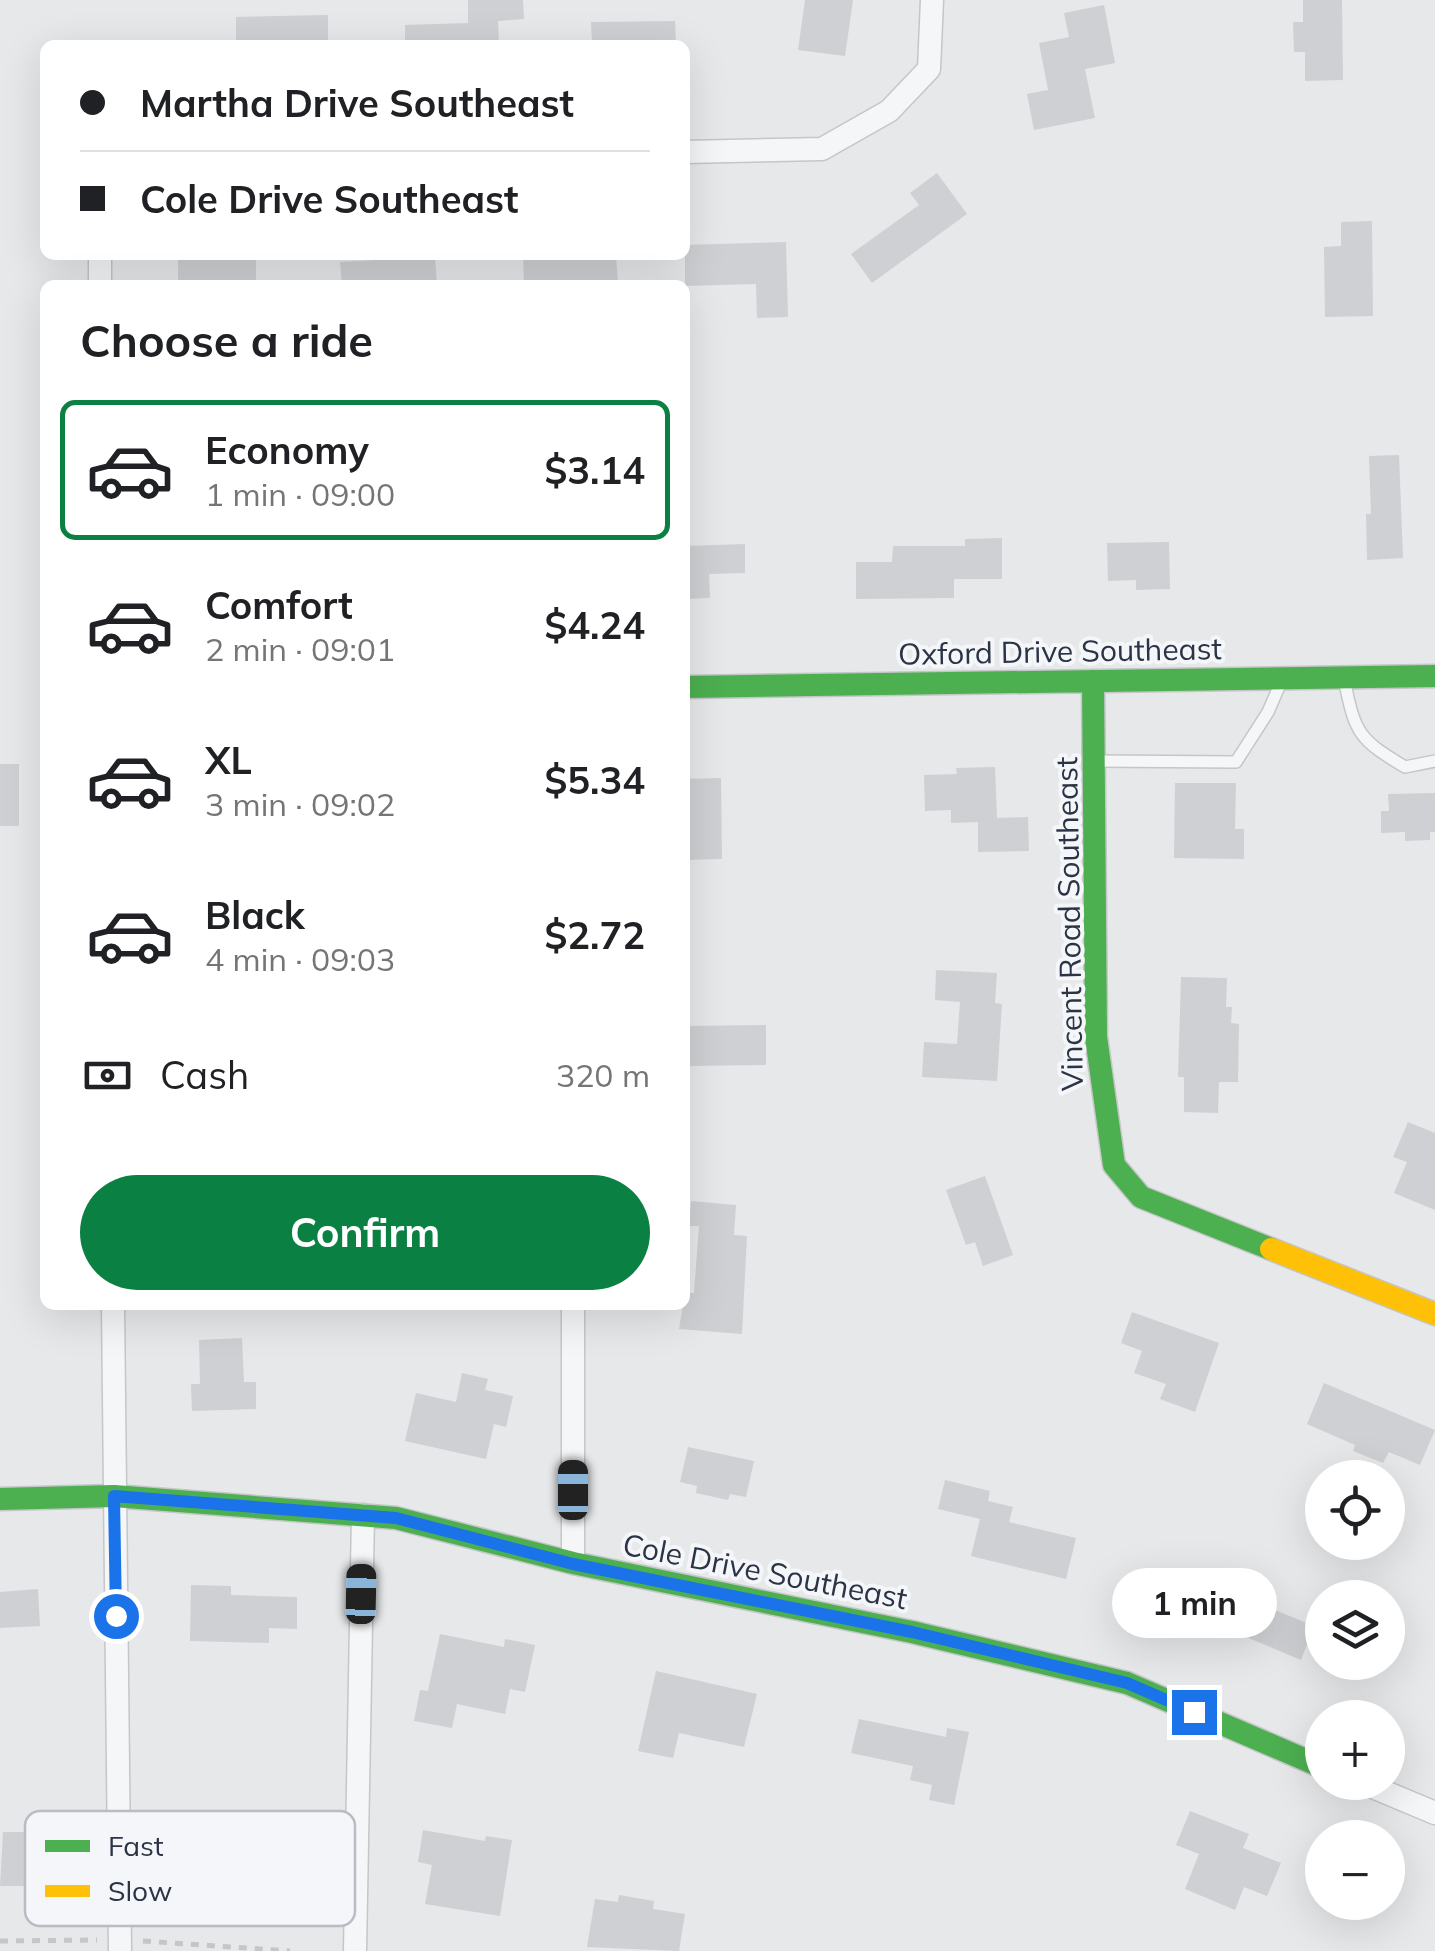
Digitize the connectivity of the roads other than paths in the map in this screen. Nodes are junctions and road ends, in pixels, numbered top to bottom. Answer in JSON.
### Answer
{"nodes":[{"id":1,"x":932,"y":0,"type":"edge"},
{"id":2,"x":690,"y":152,"type":"edge"},
{"id":3,"x":1435,"y":676,"type":"edge"},
{"id":4,"x":1283,"y":678,"type":"junction"},
{"id":5,"x":1344,"y":678,"type":"junction"},
{"id":6,"x":1092,"y":681,"type":"junction"},
{"id":7,"x":690,"y":687,"type":"edge"},
{"id":8,"x":1096,"y":760,"type":"junction"},
{"id":9,"x":1435,"y":761,"type":"edge"},
{"id":10,"x":113,"y":1310,"type":"edge"},
{"id":11,"x":573,"y":1310,"type":"edge"},
{"id":12,"x":1435,"y":1314,"type":"edge"},
{"id":13,"x":114,"y":1496,"type":"junction"},
{"id":14,"x":0,"y":1499,"type":"edge"},
{"id":15,"x":362,"y":1515,"type":"junction"},
{"id":16,"x":573,"y":1564,"type":"junction"},
{"id":17,"x":1305,"y":1759,"type":"edge"},
{"id":18,"x":1404,"y":1800,"type":"edge"},
{"id":19,"x":118,"y":1811,"type":"edge"},
{"id":20,"x":1435,"y":1813,"type":"edge"},
{"id":21,"x":120,"y":1926,"type":"edge"},
{"id":22,"x":120,"y":1951,"type":"edge"},
{"id":23,"x":355,"y":1951,"type":"edge"}],
"edges":[{"from":1,"to":2,"type":"street"},
{"from":3,"to":5,"type":"street","name":"Oxford Drive Southeast"},
{"from":4,"to":5,"type":"street","name":"Oxford Drive Southeast"},
{"from":4,"to":6,"type":"street","name":"Oxford Drive Southeast"},
{"from":4,"to":8,"type":"lane"},
{"from":5,"to":9,"type":"lane"},
{"from":6,"to":7,"type":"street","name":"Oxford Drive Southeast"},
{"from":6,"to":8,"type":"street","name":"Vincent Road Southeast"},
{"from":8,"to":12,"type":"street","name":"Vincent Road Southeast"},
{"from":10,"to":13,"type":"street"},
{"from":11,"to":16,"type":"street"},
{"from":13,"to":14,"type":"street","name":"Cole Drive Southeast"},
{"from":13,"to":15,"type":"street","name":"Cole Drive Southeast"},
{"from":13,"to":19,"type":"street"},
{"from":15,"to":16,"type":"street","name":"Cole Drive Southeast"},
{"from":15,"to":23,"type":"street"},
{"from":16,"to":17,"type":"street","name":"Cole Drive Southeast"},
{"from":18,"to":20,"type":"street"},
{"from":21,"to":22,"type":"street"}]}
